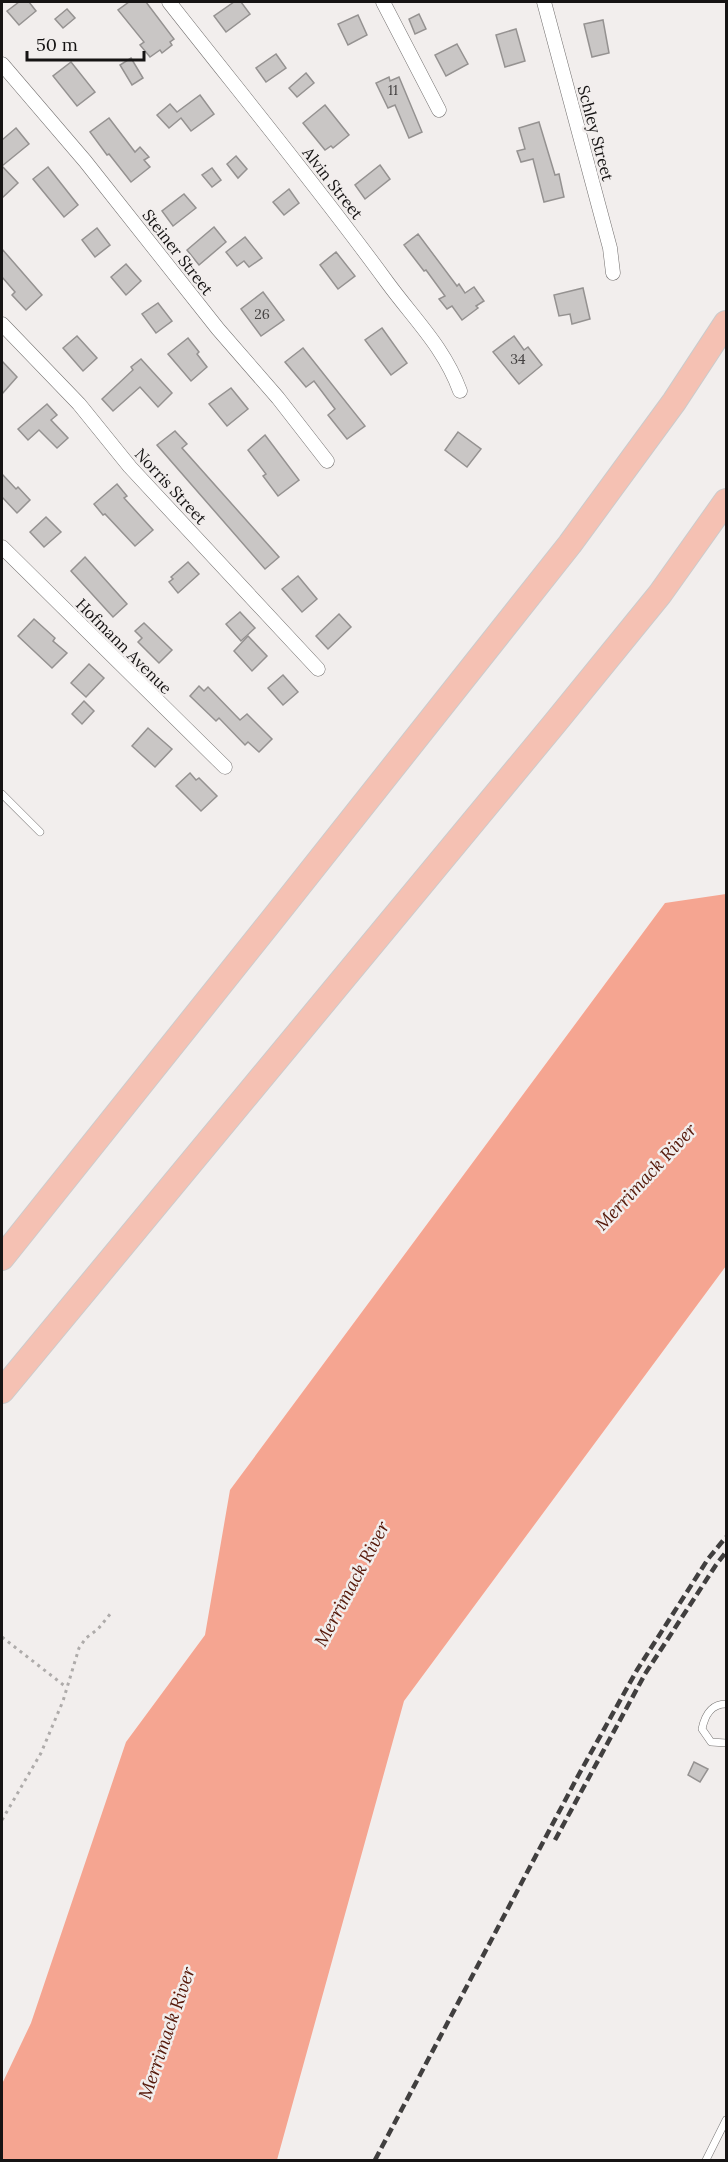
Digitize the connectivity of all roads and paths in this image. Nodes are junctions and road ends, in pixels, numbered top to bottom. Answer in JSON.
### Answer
{"nodes":[{"id":1,"x":169,"y":2,"type":"edge"},
{"id":2,"x":383,"y":2,"type":"edge"},
{"id":3,"x":544,"y":2,"type":"edge"},
{"id":4,"x":2,"y":64,"type":"edge"},
{"id":5,"x":439,"y":110,"type":"dead end"},
{"id":6,"x":614,"y":273,"type":"dead end"},
{"id":7,"x":726,"y":323,"type":"edge"},
{"id":8,"x":2,"y":324,"type":"edge"},
{"id":9,"x":460,"y":391,"type":"dead end"},
{"id":10,"x":327,"y":461,"type":"dead end"},
{"id":11,"x":726,"y":501,"type":"edge"},
{"id":12,"x":2,"y":547,"type":"edge"},
{"id":13,"x":318,"y":669,"type":"dead end"},
{"id":14,"x":225,"y":767,"type":"dead end"},
{"id":15,"x":2,"y":794,"type":"edge"},
{"id":16,"x":40,"y":832,"type":"dead end"},
{"id":17,"x":2,"y":1258,"type":"edge"},
{"id":18,"x":2,"y":1391,"type":"edge"},
{"id":19,"x":111,"y":1613,"type":"dead end"},
{"id":20,"x":2,"y":1637,"type":"edge"},
{"id":21,"x":67,"y":1688,"type":"junction"},
{"id":22,"x":726,"y":1704,"type":"edge"},
{"id":23,"x":726,"y":1743,"type":"edge"},
{"id":24,"x":2,"y":1820,"type":"edge"},
{"id":25,"x":726,"y":2120,"type":"edge"},
{"id":26,"x":706,"y":2160,"type":"edge"}],
"edges":[{"from":1,"to":9,"type":"street","name":"Alvin Street"},
{"from":2,"to":5,"type":"street"},
{"from":3,"to":6,"type":"street","name":"Schley Street"},
{"from":4,"to":10,"type":"street","name":"Steiner Street"},
{"from":7,"to":17,"type":"highway"},
{"from":8,"to":13,"type":"street","name":"Norris Street"},
{"from":11,"to":18,"type":"highway"},
{"from":12,"to":14,"type":"street","name":"Hofmann Avenue"},
{"from":15,"to":16,"type":"lane"},
{"from":19,"to":21,"type":"path"},
{"from":20,"to":21,"type":"path"},
{"from":21,"to":24,"type":"path"},
{"from":22,"to":23,"type":"lane"},
{"from":25,"to":26,"type":"lane"}]}
